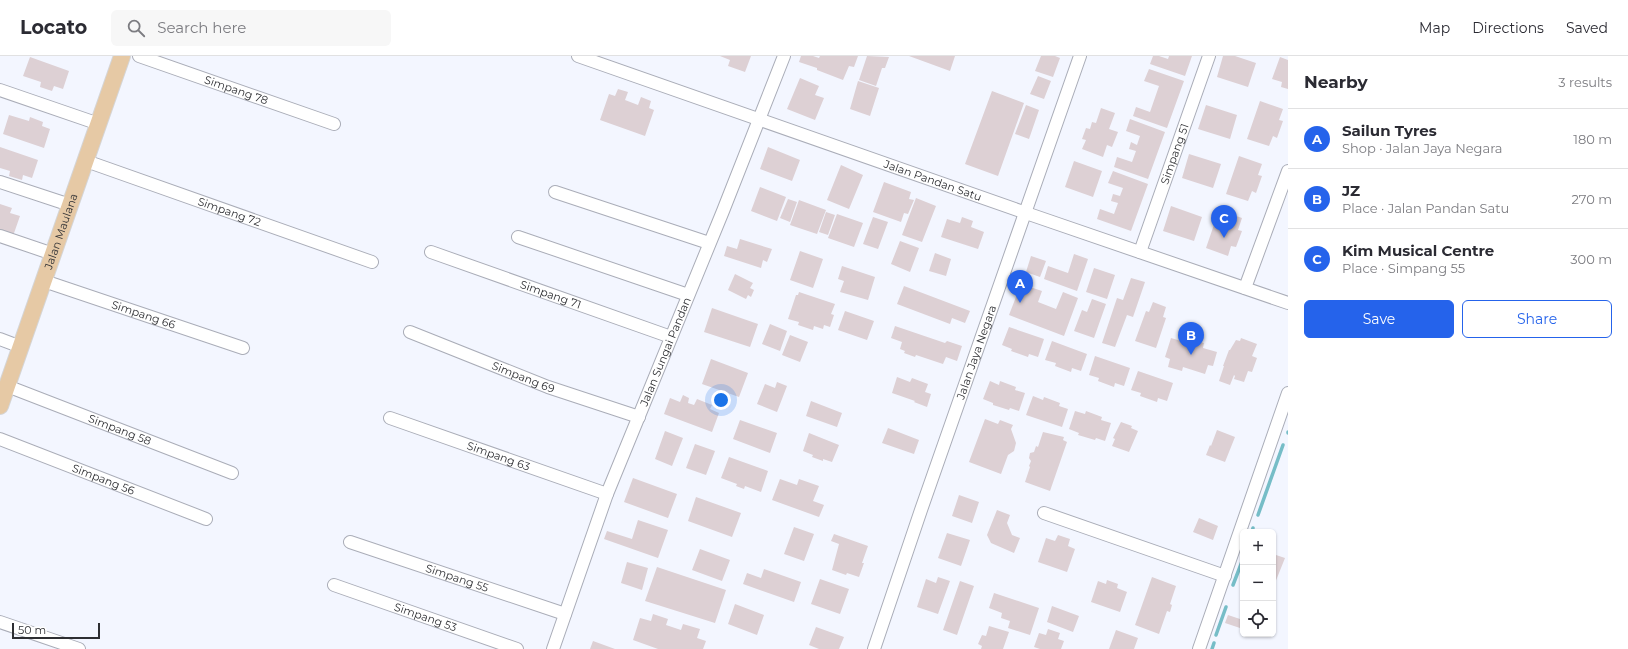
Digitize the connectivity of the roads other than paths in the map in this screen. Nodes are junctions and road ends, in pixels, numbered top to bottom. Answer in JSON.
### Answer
{"nodes":[{"id":1,"x":122,"y":56,"type":"edge"},
{"id":2,"x":139,"y":56,"type":"edge"},
{"id":3,"x":578,"y":56,"type":"edge"},
{"id":4,"x":784,"y":56,"type":"edge"},
{"id":5,"x":1080,"y":56,"type":"edge"},
{"id":6,"x":1209,"y":56,"type":"edge"},
{"id":7,"x":0,"y":90,"type":"edge"},
{"id":8,"x":759,"y":119,"type":"junction"},
{"id":9,"x":98,"y":124,"type":"junction"},
{"id":10,"x":334,"y":124,"type":"dead end"},
{"id":11,"x":86,"y":161,"type":"junction"},
{"id":12,"x":1288,"y":171,"type":"edge"},
{"id":13,"x":0,"y":182,"type":"edge"},
{"id":14,"x":555,"y":192,"type":"dead end"},
{"id":15,"x":70,"y":205,"type":"junction"},
{"id":16,"x":1026,"y":213,"type":"junction"},
{"id":17,"x":0,"y":236,"type":"edge"},
{"id":18,"x":518,"y":237,"type":"dead end"},
{"id":19,"x":709,"y":243,"type":"junction"},
{"id":20,"x":431,"y":252,"type":"dead end"},
{"id":21,"x":1140,"y":252,"type":"junction"},
{"id":22,"x":53,"y":254,"type":"junction"},
{"id":23,"x":372,"y":262,"type":"dead end"},
{"id":24,"x":44,"y":281,"type":"junction"},
{"id":25,"x":1245,"y":288,"type":"junction"},
{"id":26,"x":688,"y":294,"type":"junction"},
{"id":27,"x":1288,"y":303,"type":"edge"},
{"id":28,"x":410,"y":332,"type":"dead end"},
{"id":29,"x":671,"y":337,"type":"junction"},
{"id":30,"x":0,"y":339,"type":"edge"},
{"id":31,"x":21,"y":347,"type":"junction"},
{"id":32,"x":243,"y":348,"type":"dead end"},
{"id":33,"x":7,"y":386,"type":"junction"},
{"id":34,"x":1288,"y":393,"type":"edge"},
{"id":35,"x":0,"y":406,"type":"edge"},
{"id":36,"x":639,"y":417,"type":"junction"},
{"id":37,"x":390,"y":418,"type":"dead end"},
{"id":38,"x":0,"y":439,"type":"edge"},
{"id":39,"x":232,"y":473,"type":"dead end"},
{"id":40,"x":607,"y":494,"type":"junction"},
{"id":41,"x":1044,"y":513,"type":"dead end"},
{"id":42,"x":206,"y":519,"type":"dead end"},
{"id":43,"x":350,"y":542,"type":"dead end"},
{"id":44,"x":1224,"y":576,"type":"junction"},
{"id":45,"x":334,"y":585,"type":"dead end"},
{"id":46,"x":565,"y":614,"type":"junction"},
{"id":47,"x":0,"y":622,"type":"edge"},
{"id":48,"x":79,"y":649,"type":"edge"},
{"id":49,"x":517,"y":649,"type":"edge"},
{"id":50,"x":553,"y":649,"type":"edge"},
{"id":51,"x":874,"y":649,"type":"edge"},
{"id":52,"x":1198,"y":649,"type":"edge"}],
"edges":[{"from":1,"to":9,"type":"main road","name":"Jalan Maulana"},
{"from":2,"to":10,"type":"street","name":"Simpang 78"},
{"from":3,"to":8,"type":"street","name":"Jalan Pandan Satu"},
{"from":4,"to":8,"type":"street","name":"Jalan Sungai Pandan"},
{"from":5,"to":16,"type":"street","name":"Jalan Jaya Negara"},
{"from":6,"to":21,"type":"street","name":"Simpang 51"},
{"from":7,"to":9,"type":"street"},
{"from":8,"to":16,"type":"street","name":"Jalan Pandan Satu"},
{"from":8,"to":19,"type":"street","name":"Jalan Sungai Pandan"},
{"from":9,"to":11,"type":"main road","name":"Jalan Maulana"},
{"from":11,"to":15,"type":"main road","name":"Jalan Maulana"},
{"from":11,"to":23,"type":"street","name":"Simpang 72"},
{"from":12,"to":25,"type":"street"},
{"from":13,"to":15,"type":"street"},
{"from":14,"to":19,"type":"street"},
{"from":15,"to":22,"type":"main road","name":"Jalan Maulana"},
{"from":16,"to":21,"type":"street","name":"Jalan Pandan Satu"},
{"from":16,"to":51,"type":"street","name":"Jalan Jaya Negara"},
{"from":17,"to":22,"type":"street"},
{"from":18,"to":26,"type":"street"},
{"from":19,"to":26,"type":"street","name":"Jalan Sungai Pandan"},
{"from":20,"to":29,"type":"street","name":"Simpang 71"},
{"from":21,"to":25,"type":"street","name":"Jalan Pandan Satu"},
{"from":22,"to":24,"type":"main road","name":"Jalan Maulana"},
{"from":24,"to":31,"type":"main road","name":"Jalan Maulana"},
{"from":24,"to":32,"type":"street","name":"Simpang 66"},
{"from":25,"to":27,"type":"street","name":"Jalan Pandan Satu"},
{"from":26,"to":29,"type":"street","name":"Jalan Sungai Pandan"},
{"from":28,"to":36,"type":"street","name":"Simpang 69"},
{"from":29,"to":36,"type":"street","name":"Jalan Sungai Pandan"},
{"from":30,"to":31,"type":"street"},
{"from":31,"to":33,"type":"main road","name":"Jalan Maulana"},
{"from":33,"to":35,"type":"main road","name":"Jalan Maulana"},
{"from":33,"to":39,"type":"street","name":"Simpang 58"},
{"from":34,"to":44,"type":"street"},
{"from":36,"to":40,"type":"street","name":"Jalan Sungai Pandan"},
{"from":37,"to":40,"type":"street","name":"Simpang 63"},
{"from":38,"to":42,"type":"street","name":"Simpang 56"},
{"from":40,"to":46,"type":"street","name":"Jalan Sungai Pandan"},
{"from":41,"to":44,"type":"street"},
{"from":43,"to":46,"type":"street","name":"Simpang 55"},
{"from":44,"to":52,"type":"street"},
{"from":45,"to":49,"type":"street","name":"Simpang 53"},
{"from":46,"to":50,"type":"street","name":"Jalan Sungai Pandan"},
{"from":47,"to":48,"type":"street"}]}
